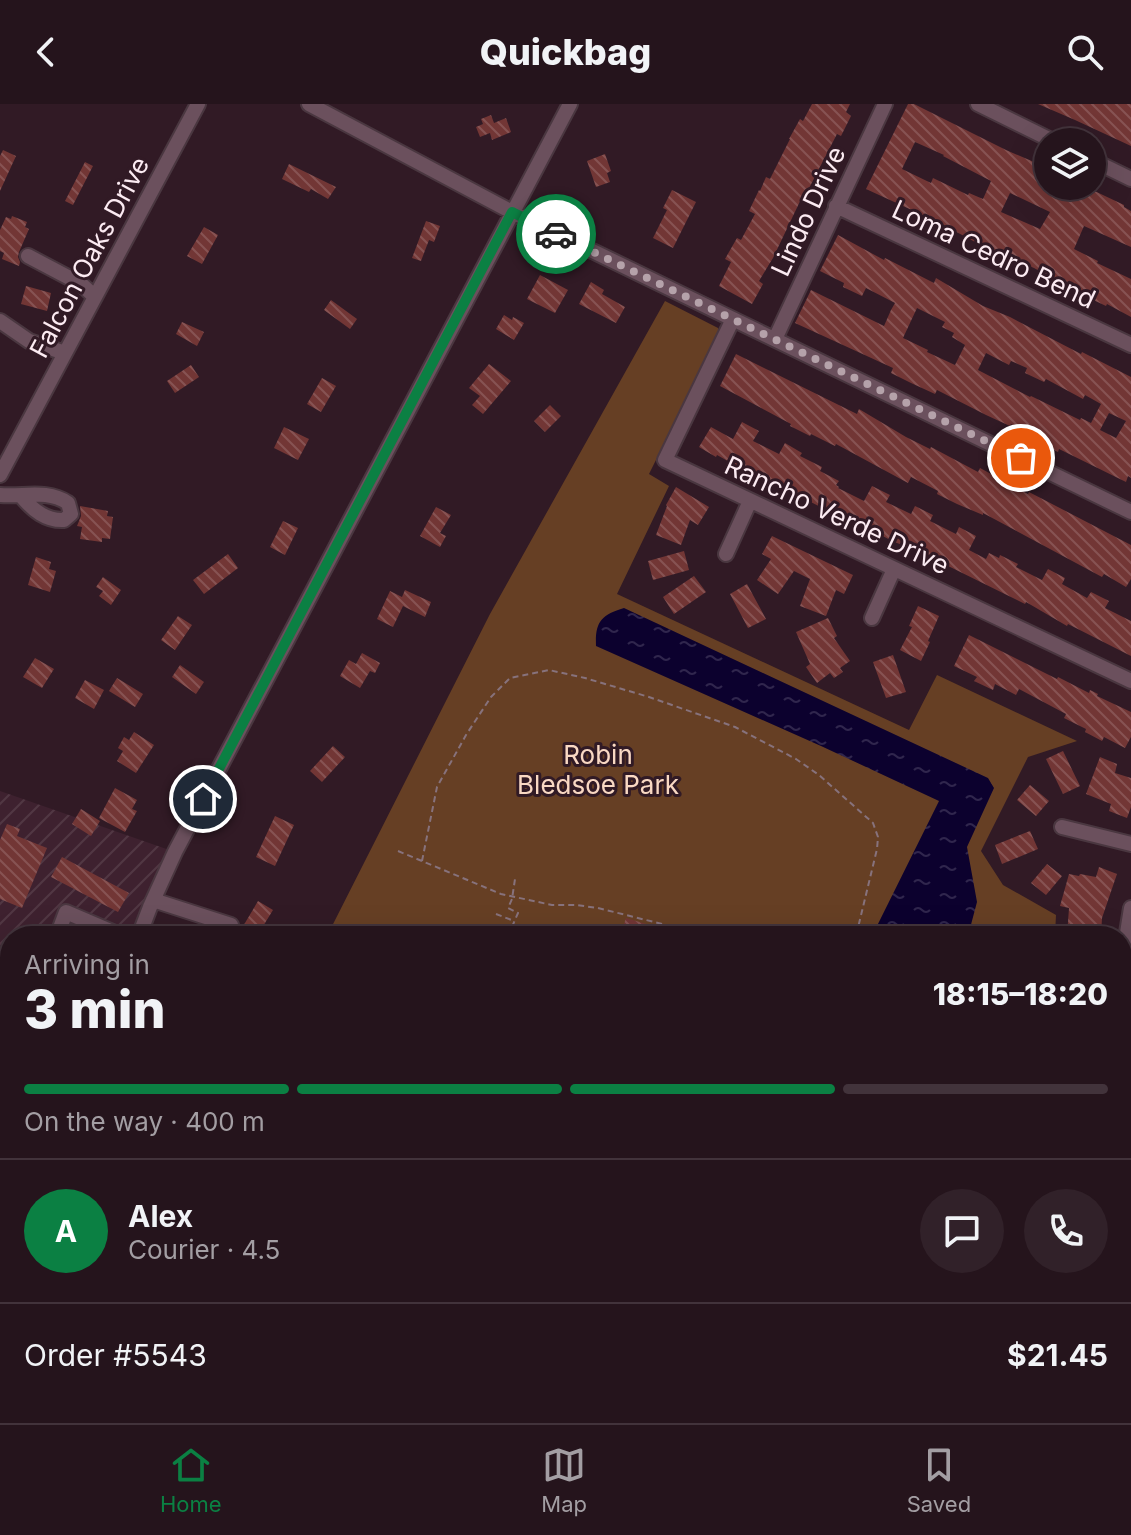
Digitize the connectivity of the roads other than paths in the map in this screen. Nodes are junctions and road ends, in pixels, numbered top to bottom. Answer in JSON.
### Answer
{"nodes":[{"id":1,"x":198,"y":104,"type":"edge"},
{"id":2,"x":309,"y":104,"type":"edge"},
{"id":3,"x":570,"y":104,"type":"edge"},
{"id":4,"x":885,"y":104,"type":"edge"},
{"id":5,"x":978,"y":104,"type":"edge"},
{"id":6,"x":1034,"y":132,"type":"edge"},
{"id":7,"x":1106,"y":167,"type":"edge"},
{"id":8,"x":1131,"y":179,"type":"edge"},
{"id":9,"x":836,"y":206,"type":"junction"},
{"id":10,"x":512,"y":212,"type":"junction"},
{"id":11,"x":28,"y":256,"type":"dead end"},
{"id":12,"x":95,"y":297,"type":"junction"},
{"id":13,"x":733,"y":319,"type":"junction"},
{"id":14,"x":0,"y":321,"type":"edge"},
{"id":15,"x":775,"y":339,"type":"junction"},
{"id":16,"x":1131,"y":345,"type":"edge"},
{"id":17,"x":65,"y":353,"type":"junction"},
{"id":18,"x":0,"y":475,"type":"edge"},
{"id":19,"x":0,"y":495,"type":"edge"},
{"id":20,"x":22,"y":497,"type":"dead end"},
{"id":21,"x":750,"y":501,"type":"junction"},
{"id":22,"x":1131,"y":512,"type":"edge"},
{"id":23,"x":726,"y":554,"type":"dead end"},
{"id":24,"x":894,"y":569,"type":"junction"},
{"id":25,"x":872,"y":618,"type":"dead end"},
{"id":26,"x":1131,"y":681,"type":"edge"},
{"id":27,"x":1062,"y":827,"type":"dead end"},
{"id":28,"x":1131,"y":844,"type":"edge"},
{"id":29,"x":153,"y":900,"type":"junction"},
{"id":30,"x":231,"y":925,"type":"dead end"},
{"id":31,"x":61,"y":926,"type":"edge"},
{"id":32,"x":99,"y":926,"type":"edge"},
{"id":33,"x":143,"y":926,"type":"edge"}],
"edges":[{"from":1,"to":12,"type":"street","name":"Falcon Oaks Drive"},
{"from":2,"to":10,"type":"street"},
{"from":3,"to":10,"type":"street"},
{"from":4,"to":9,"type":"street","name":"Lindo Drive"},
{"from":5,"to":6,"type":"street"},
{"from":7,"to":8,"type":"street"},
{"from":9,"to":15,"type":"street","name":"Lindo Drive"},
{"from":9,"to":16,"type":"street","name":"Loma Cedro Bend"},
{"from":10,"to":13,"type":"street"},
{"from":10,"to":29,"type":"street"},
{"from":11,"to":12,"type":"street"},
{"from":12,"to":17,"type":"street","name":"Falcon Oaks Drive"},
{"from":13,"to":15,"type":"street"},
{"from":13,"to":21,"type":"street","name":"Rancho Verde Drive"},
{"from":14,"to":17,"type":"street"},
{"from":15,"to":22,"type":"street"},
{"from":17,"to":18,"type":"street","name":"Falcon Oaks Drive"},
{"from":19,"to":20,"type":"street"},
{"from":21,"to":23,"type":"street"},
{"from":21,"to":24,"type":"street","name":"Rancho Verde Drive"},
{"from":24,"to":25,"type":"street"},
{"from":24,"to":26,"type":"street","name":"Rancho Verde Drive"},
{"from":27,"to":28,"type":"street"},
{"from":29,"to":30,"type":"street"},
{"from":29,"to":33,"type":"street"},
{"from":31,"to":32,"type":"street"}]}
